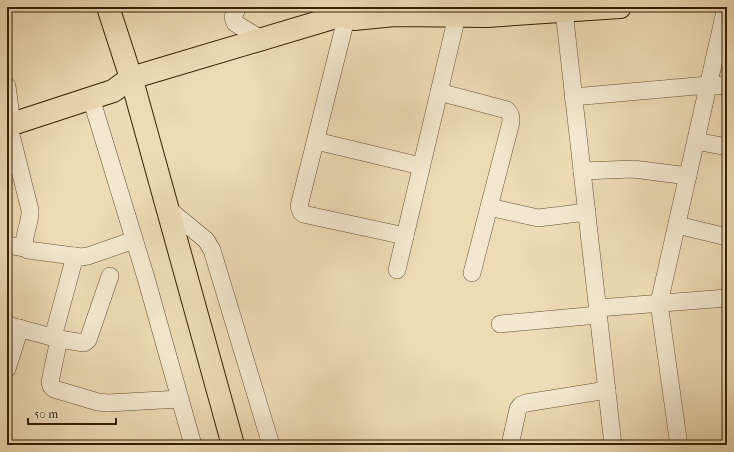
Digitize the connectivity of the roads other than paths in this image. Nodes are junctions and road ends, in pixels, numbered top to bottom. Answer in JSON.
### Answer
{"nodes":[{"id":1,"x":108,"y":7,"type":"edge"},
{"id":2,"x":238,"y":7,"type":"edge"},
{"id":3,"x":620,"y":7,"type":"edge"},
{"id":4,"x":726,"y":7,"type":"edge"},
{"id":5,"x":564,"y":11,"type":"junction"},
{"id":6,"x":349,"y":15,"type":"edge"},
{"id":7,"x":457,"y":16,"type":"junction"},
{"id":8,"x":261,"y":39,"type":"junction"},
{"id":9,"x":133,"y":85,"type":"junction"},
{"id":10,"x":708,"y":85,"type":"junction"},
{"id":11,"x":7,"y":86,"type":"edge"},
{"id":12,"x":727,"y":86,"type":"edge"},
{"id":13,"x":439,"y":92,"type":"junction"},
{"id":14,"x":574,"y":97,"type":"junction"},
{"id":15,"x":91,"y":98,"type":"junction"},
{"id":16,"x":10,"y":127,"type":"edge"},
{"id":17,"x":696,"y":140,"type":"junction"},
{"id":18,"x":316,"y":141,"type":"junction"},
{"id":19,"x":727,"y":147,"type":"edge"},
{"id":20,"x":421,"y":166,"type":"junction"},
{"id":21,"x":582,"y":171,"type":"junction"},
{"id":22,"x":688,"y":176,"type":"junction"},
{"id":23,"x":489,"y":207,"type":"junction"},
{"id":24,"x":168,"y":208,"type":"junction"},
{"id":25,"x":587,"y":212,"type":"junction"},
{"id":26,"x":677,"y":226,"type":"junction"},
{"id":27,"x":405,"y":236,"type":"junction"},
{"id":28,"x":727,"y":237,"type":"edge"},
{"id":29,"x":134,"y":240,"type":"junction"},
{"id":30,"x":7,"y":245,"type":"edge"},
{"id":31,"x":25,"y":248,"type":"junction"},
{"id":32,"x":76,"y":256,"type":"junction"},
{"id":33,"x":397,"y":270,"type":"dead end"},
{"id":34,"x":472,"y":273,"type":"dead end"},
{"id":35,"x":110,"y":276,"type":"dead end"},
{"id":36,"x":727,"y":298,"type":"edge"},
{"id":37,"x":659,"y":303,"type":"junction"},
{"id":38,"x":598,"y":312,"type":"junction"},
{"id":39,"x":500,"y":324,"type":"dead end"},
{"id":40,"x":13,"y":326,"type":"edge"},
{"id":41,"x":56,"y":338,"type":"junction"},
{"id":42,"x":7,"y":369,"type":"edge"},
{"id":43,"x":607,"y":390,"type":"junction"},
{"id":44,"x":180,"y":399,"type":"junction"},
{"id":45,"x":678,"y":439,"type":"dead end"},
{"id":46,"x":193,"y":445,"type":"edge"},
{"id":47,"x":234,"y":445,"type":"edge"},
{"id":48,"x":271,"y":445,"type":"edge"},
{"id":49,"x":510,"y":445,"type":"edge"},
{"id":50,"x":613,"y":445,"type":"edge"}],
"edges":[{"from":1,"to":9,"type":"main road"},
{"from":2,"to":8,"type":"street"},
{"from":3,"to":5,"type":"main road"},
{"from":4,"to":10,"type":"street"},
{"from":5,"to":7,"type":"main road"},
{"from":5,"to":14,"type":"street"},
{"from":6,"to":7,"type":"main road"},
{"from":6,"to":8,"type":"main road"},
{"from":6,"to":9,"type":"main road"},
{"from":6,"to":18,"type":"street"},
{"from":7,"to":13,"type":"street"},
{"from":8,"to":9,"type":"main road"},
{"from":9,"to":15,"type":"main road"},
{"from":9,"to":24,"type":"main road"},
{"from":10,"to":12,"type":"street"},
{"from":10,"to":14,"type":"street"},
{"from":10,"to":17,"type":"street"},
{"from":11,"to":16,"type":"street"},
{"from":13,"to":20,"type":"street"},
{"from":13,"to":23,"type":"street"},
{"from":14,"to":21,"type":"street"},
{"from":15,"to":16,"type":"main road"},
{"from":15,"to":29,"type":"street"},
{"from":16,"to":31,"type":"street"},
{"from":17,"to":19,"type":"street"},
{"from":17,"to":22,"type":"street"},
{"from":18,"to":20,"type":"street"},
{"from":18,"to":27,"type":"street"},
{"from":20,"to":27,"type":"street"},
{"from":21,"to":22,"type":"street"},
{"from":21,"to":25,"type":"street"},
{"from":22,"to":26,"type":"street"},
{"from":23,"to":25,"type":"street"},
{"from":23,"to":34,"type":"street"},
{"from":24,"to":47,"type":"main road"},
{"from":24,"to":48,"type":"street"},
{"from":25,"to":38,"type":"street"},
{"from":26,"to":28,"type":"street"},
{"from":26,"to":37,"type":"street"},
{"from":27,"to":33,"type":"street"},
{"from":29,"to":32,"type":"street"},
{"from":29,"to":44,"type":"street"},
{"from":30,"to":31,"type":"street"},
{"from":31,"to":32,"type":"street"},
{"from":32,"to":41,"type":"street"},
{"from":35,"to":41,"type":"street"},
{"from":36,"to":37,"type":"street"},
{"from":37,"to":38,"type":"street"},
{"from":37,"to":45,"type":"street"},
{"from":38,"to":39,"type":"street"},
{"from":38,"to":43,"type":"street"},
{"from":40,"to":41,"type":"street"},
{"from":40,"to":42,"type":"street"},
{"from":41,"to":44,"type":"street"},
{"from":43,"to":49,"type":"street"},
{"from":43,"to":50,"type":"street"},
{"from":44,"to":46,"type":"street"}]}
